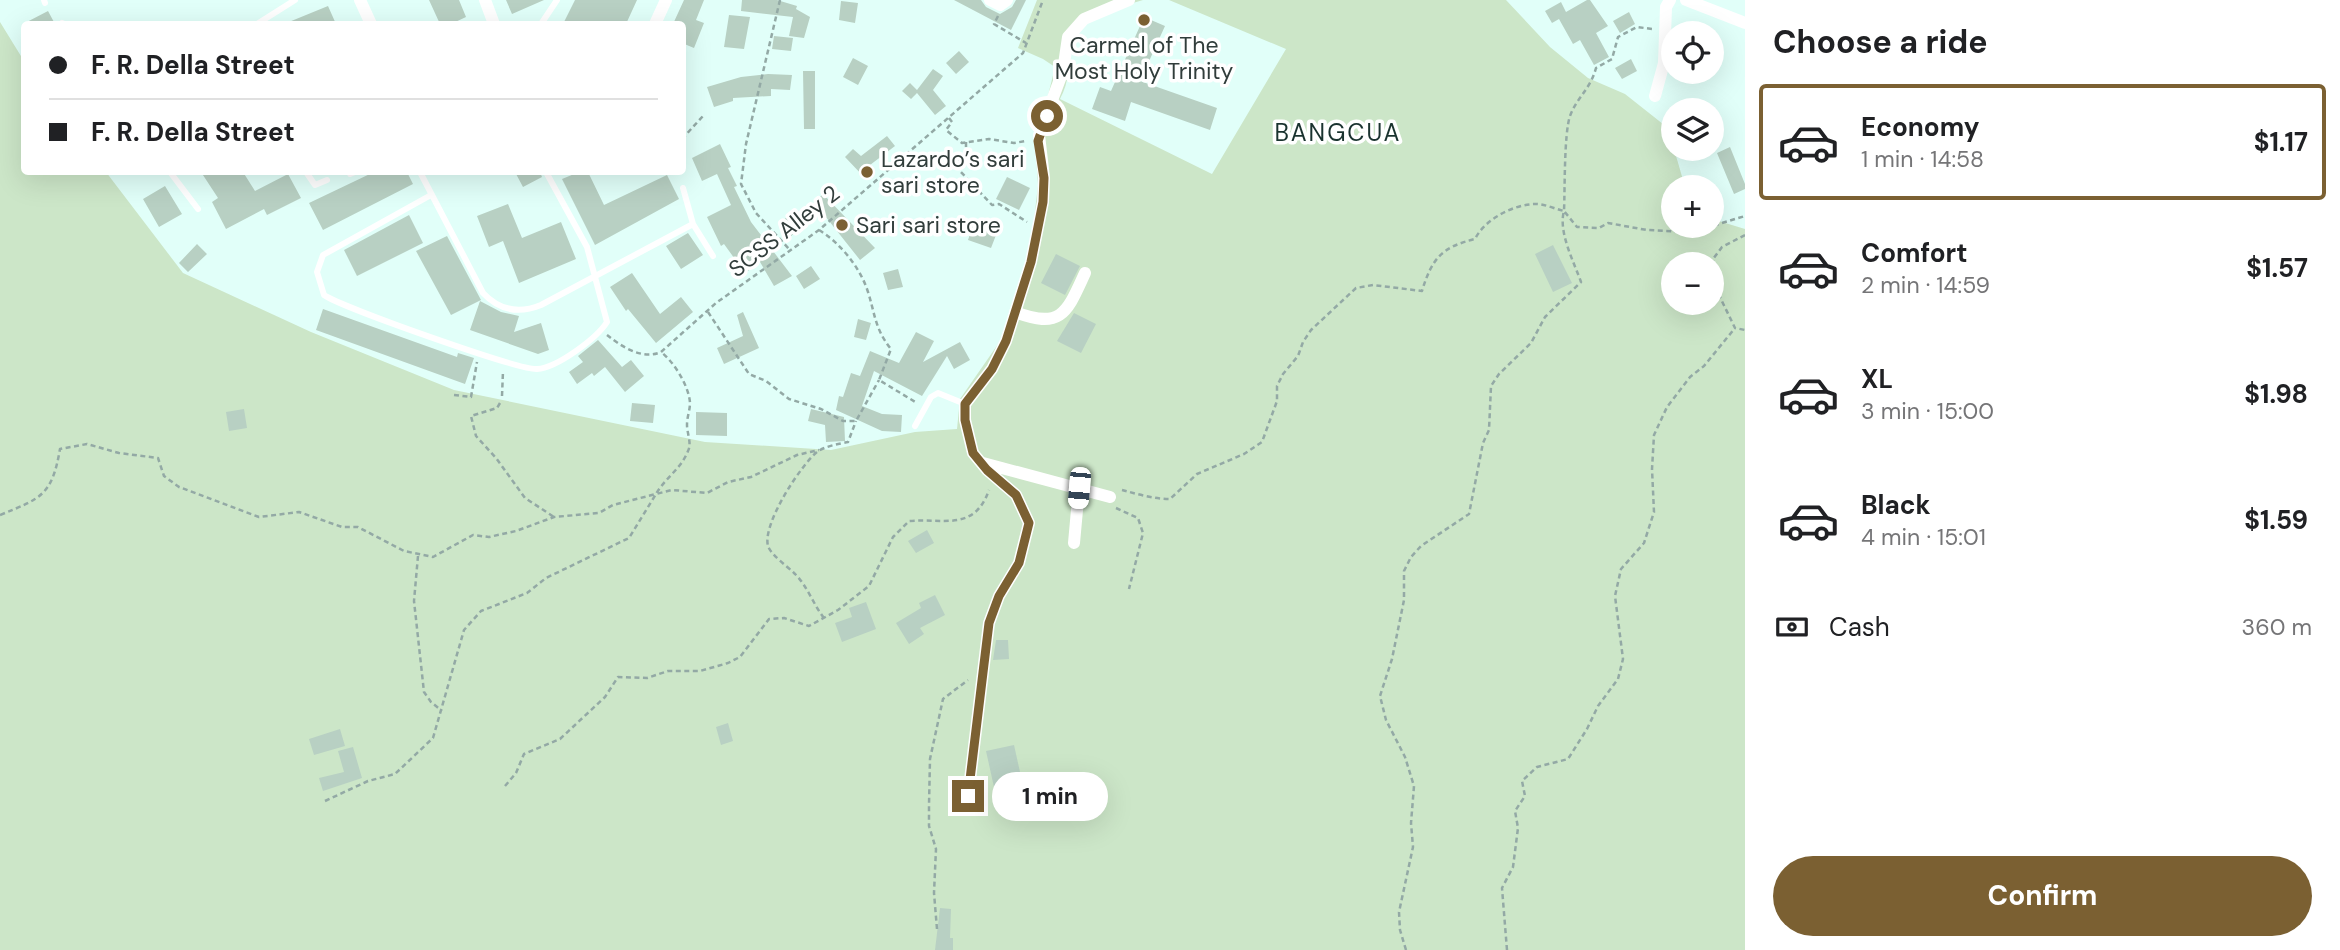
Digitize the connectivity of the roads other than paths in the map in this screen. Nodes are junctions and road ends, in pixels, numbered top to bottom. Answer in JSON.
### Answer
{"nodes":[{"id":1,"x":295,"y":0,"type":"edge"},
{"id":2,"x":360,"y":0,"type":"edge"},
{"id":3,"x":485,"y":0,"type":"edge"},
{"id":4,"x":557,"y":0,"type":"edge"},
{"id":5,"x":666,"y":0,"type":"edge"},
{"id":6,"x":990,"y":0,"type":"edge"},
{"id":7,"x":1007,"y":0,"type":"edge"},
{"id":8,"x":1129,"y":0,"type":"edge"},
{"id":9,"x":1670,"y":0,"type":"edge"},
{"id":10,"x":1686,"y":0,"type":"edge"},
{"id":11,"x":262,"y":21,"type":"edge"},
{"id":12,"x":370,"y":21,"type":"edge"},
{"id":13,"x":493,"y":21,"type":"edge"},
{"id":14,"x":543,"y":21,"type":"edge"},
{"id":15,"x":656,"y":21,"type":"edge"},
{"id":16,"x":1745,"y":23,"type":"edge"},
{"id":17,"x":1655,"y":96,"type":"dead end"},
{"id":18,"x":172,"y":175,"type":"edge"},
{"id":19,"x":308,"y":175,"type":"edge"},
{"id":20,"x":421,"y":175,"type":"edge"},
{"id":21,"x":548,"y":175,"type":"edge"},
{"id":22,"x":327,"y":180,"type":"dead end"},
{"id":23,"x":683,"y":188,"type":"dead end"},
{"id":24,"x":431,"y":195,"type":"junction"},
{"id":25,"x":198,"y":209,"type":"dead end"},
{"id":26,"x":694,"y":224,"type":"junction"},
{"id":27,"x":713,"y":256,"type":"dead end"},
{"id":28,"x":1085,"y":273,"type":"dead end"},
{"id":29,"x":597,"y":278,"type":"junction"},
{"id":30,"x":1016,"y":312,"type":"junction"},
{"id":31,"x":965,"y":404,"type":"junction"},
{"id":32,"x":915,"y":426,"type":"dead end"},
{"id":33,"x":979,"y":462,"type":"junction"},
{"id":34,"x":1079,"y":488,"type":"junction"},
{"id":35,"x":1111,"y":492,"type":"road end"},
{"id":36,"x":1074,"y":543,"type":"dead end"},
{"id":37,"x":968,"y":796,"type":"dead end"}],
"edges":[{"from":1,"to":11,"type":"lane"},
{"from":2,"to":12,"type":"street"},
{"from":3,"to":13,"type":"street"},
{"from":4,"to":14,"type":"lane"},
{"from":5,"to":15,"type":"street"},
{"from":6,"to":7,"type":"street"},
{"from":8,"to":30,"type":"street"},
{"from":9,"to":17,"type":"street"},
{"from":10,"to":16,"type":"street"},
{"from":18,"to":25,"type":"lane"},
{"from":19,"to":22,"type":"lane"},
{"from":20,"to":24,"type":"lane"},
{"from":21,"to":29,"type":"lane"},
{"from":23,"to":26,"type":"lane"},
{"from":24,"to":29,"type":"lane"},
{"from":24,"to":29,"type":"lane"},
{"from":26,"to":27,"type":"lane"},
{"from":26,"to":29,"type":"lane"},
{"from":28,"to":30,"type":"street"},
{"from":30,"to":31,"type":"street"},
{"from":31,"to":32,"type":"lane"},
{"from":31,"to":33,"type":"street"},
{"from":33,"to":34,"type":"street"},
{"from":33,"to":37,"type":"street"},
{"from":34,"to":35,"type":"street"},
{"from":34,"to":36,"type":"street"}]}
